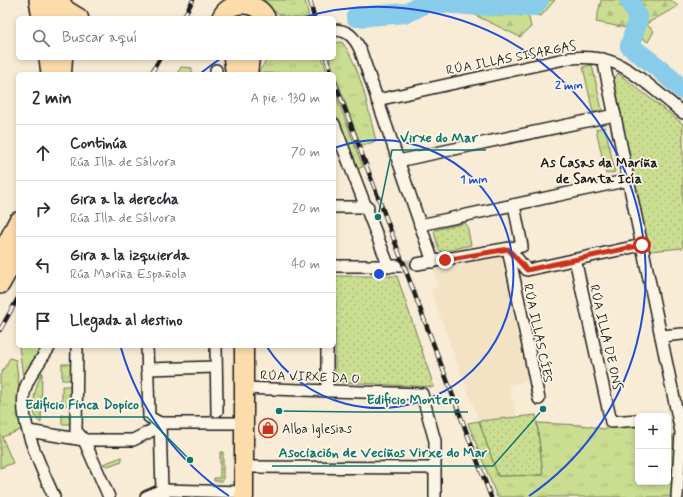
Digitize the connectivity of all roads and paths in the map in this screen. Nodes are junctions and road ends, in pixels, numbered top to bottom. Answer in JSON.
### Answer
{"nodes":[{"id":1,"x":39,"y":0,"type":"edge"},
{"id":2,"x":44,"y":0,"type":"edge"},
{"id":3,"x":258,"y":8,"type":"edge"},
{"id":4,"x":224,"y":11,"type":"edge"},
{"id":5,"x":54,"y":12,"type":"edge"},
{"id":6,"x":76,"y":16,"type":"edge"},
{"id":7,"x":336,"y":30,"type":"edge"},
{"id":8,"x":604,"y":59,"type":"junction"},
{"id":9,"x":49,"y":60,"type":"edge"},
{"id":10,"x":58,"y":60,"type":"edge"},
{"id":11,"x":63,"y":60,"type":"edge"},
{"id":12,"x":233,"y":60,"type":"edge"},
{"id":13,"x":250,"y":60,"type":"edge"},
{"id":14,"x":51,"y":72,"type":"edge"},
{"id":15,"x":61,"y":72,"type":"edge"},
{"id":16,"x":61,"y":72,"type":"edge"},
{"id":17,"x":235,"y":72,"type":"edge"},
{"id":18,"x":248,"y":72,"type":"edge"},
{"id":19,"x":377,"y":100,"type":"junction"},
{"id":20,"x":683,"y":113,"type":"edge"},
{"id":21,"x":615,"y":115,"type":"junction"},
{"id":22,"x":336,"y":129,"type":"edge"},
{"id":23,"x":398,"y":161,"type":"junction"},
{"id":24,"x":629,"y":180,"type":"junction"},
{"id":25,"x":514,"y":205,"type":"junction"},
{"id":26,"x":336,"y":207,"type":"edge"},
{"id":27,"x":368,"y":207,"type":"junction"},
{"id":28,"x":420,"y":225,"type":"junction"},
{"id":29,"x":16,"y":226,"type":"edge"},
{"id":30,"x":642,"y":245,"type":"junction"},
{"id":31,"x":508,"y":249,"type":"junction"},
{"id":32,"x":16,"y":256,"type":"edge"},
{"id":33,"x":0,"y":258,"type":"edge"},
{"id":34,"x":575,"y":259,"type":"junction"},
{"id":35,"x":433,"y":262,"type":"junction"},
{"id":36,"x":417,"y":264,"type":"tunnel mouth"},
{"id":37,"x":336,"y":266,"type":"edge"},
{"id":38,"x":0,"y":284,"type":"edge"},
{"id":39,"x":683,"y":334,"type":"edge"},
{"id":40,"x":661,"y":336,"type":"junction"},
{"id":41,"x":49,"y":348,"type":"edge"},
{"id":42,"x":76,"y":348,"type":"edge"},
{"id":43,"x":147,"y":348,"type":"edge"},
{"id":44,"x":216,"y":348,"type":"edge"},
{"id":45,"x":244,"y":348,"type":"edge"},
{"id":46,"x":326,"y":348,"type":"edge"},
{"id":47,"x":216,"y":367,"type":"junction"},
{"id":48,"x":147,"y":369,"type":"junction"},
{"id":49,"x":244,"y":388,"type":"junction"},
{"id":50,"x":327,"y":391,"type":"junction"},
{"id":51,"x":539,"y":399,"type":"dead end"},
{"id":52,"x":217,"y":411,"type":"dead end"},
{"id":53,"x":149,"y":417,"type":"junction"},
{"id":54,"x":673,"y":418,"type":"edge"},
{"id":55,"x":635,"y":420,"type":"edge"},
{"id":56,"x":244,"y":423,"type":"junction"},
{"id":57,"x":160,"y":424,"type":"junction"},
{"id":58,"x":28,"y":431,"type":"junction"},
{"id":59,"x":682,"y":433,"type":"edge"},
{"id":60,"x":84,"y":440,"type":"junction"},
{"id":61,"x":133,"y":440,"type":"junction"},
{"id":62,"x":681,"y":449,"type":"edge"},
{"id":63,"x":244,"y":466,"type":"junction"},
{"id":64,"x":434,"y":468,"type":"junction"},
{"id":65,"x":163,"y":494,"type":"edge"},
{"id":66,"x":244,"y":495,"type":"edge"},
{"id":67,"x":54,"y":497,"type":"edge"},
{"id":68,"x":109,"y":497,"type":"edge"},
{"id":69,"x":146,"y":497,"type":"edge"},
{"id":70,"x":435,"y":497,"type":"edge"},
{"id":71,"x":677,"y":497,"type":"edge"}],
"edges":[{"from":1,"to":5,"type":"highway"},
{"from":2,"to":5,"type":"main road"},
{"from":3,"to":4,"type":"main road"},
{"from":5,"to":6,"type":"main road"},
{"from":7,"to":19,"type":"street"},
{"from":8,"to":19,"type":"street","name":"RÚA ILLAS SISARGAS"},
{"from":8,"to":20,"type":"street","name":"RÚA ILLAS SISARGAS"},
{"from":8,"to":21,"type":"street"},
{"from":9,"to":14,"type":"highway"},
{"from":10,"to":15,"type":"highway"},
{"from":11,"to":16,"type":"main road"},
{"from":12,"to":17,"type":"main road"},
{"from":13,"to":18,"type":"main road"},
{"from":19,"to":23,"type":"street"},
{"from":21,"to":23,"type":"street"},
{"from":21,"to":24,"type":"street"},
{"from":22,"to":27,"type":"street"},
{"from":23,"to":28,"type":"street"},
{"from":24,"to":25,"type":"street"},
{"from":24,"to":30,"type":"street"},
{"from":25,"to":28,"type":"street"},
{"from":25,"to":31,"type":"street"},
{"from":26,"to":27,"type":"street"},
{"from":27,"to":37,"type":"street"},
{"from":28,"to":35,"type":"street"},
{"from":29,"to":33,"type":"highway"},
{"from":30,"to":34,"type":"street"},
{"from":30,"to":40,"type":"street"},
{"from":31,"to":34,"type":"street"},
{"from":31,"to":35,"type":"street"},
{"from":31,"to":51,"type":"street","name":"RÚA ILLAS CÍES"},
{"from":32,"to":38,"type":"highway"},
{"from":34,"to":55,"type":"street","name":"RÚA ILLA DE ONS"},
{"from":35,"to":36,"type":"street"},
{"from":39,"to":40,"type":"street"},
{"from":40,"to":54,"type":"street"},
{"from":41,"to":58,"type":"street"},
{"from":42,"to":60,"type":"street"},
{"from":43,"to":48,"type":"street"},
{"from":44,"to":47,"type":"street"},
{"from":45,"to":49,"type":"main road"},
{"from":46,"to":50,"type":"street"},
{"from":47,"to":48,"type":"street"},
{"from":47,"to":52,"type":"street"},
{"from":48,"to":53,"type":"street"},
{"from":49,"to":50,"type":"street","name":"RÚA VIRXE DA O"},
{"from":49,"to":56,"type":"main road"},
{"from":50,"to":64,"type":"street","name":"RÚA VIRXE DA O"},
{"from":53,"to":57,"type":"street"},
{"from":53,"to":61,"type":"street"},
{"from":54,"to":59,"type":"street"},
{"from":56,"to":57,"type":"street"},
{"from":56,"to":63,"type":"main road"},
{"from":57,"to":61,"type":"street"},
{"from":57,"to":65,"type":"street"},
{"from":58,"to":60,"type":"street"},
{"from":58,"to":67,"type":"street"},
{"from":59,"to":62,"type":"street"},
{"from":60,"to":61,"type":"street"},
{"from":60,"to":68,"type":"street"},
{"from":62,"to":71,"type":"street"},
{"from":63,"to":64,"type":"street"},
{"from":63,"to":66,"type":"main road"},
{"from":64,"to":70,"type":"street"},
{"from":65,"to":66,"type":"street"},
{"from":65,"to":69,"type":"street"}]}
